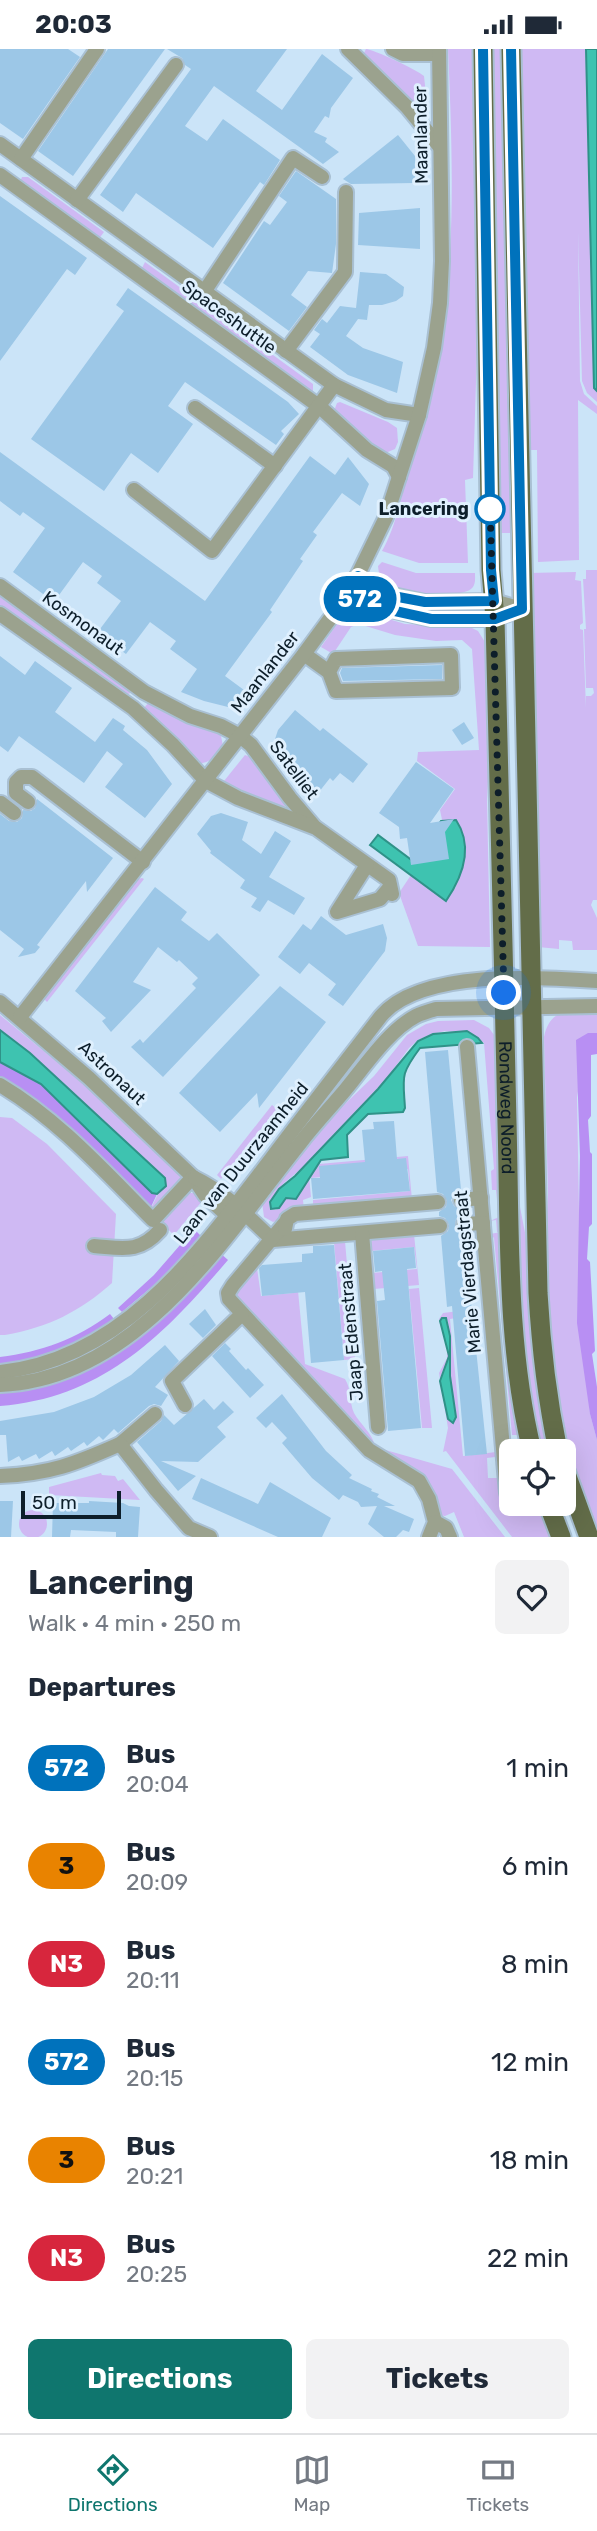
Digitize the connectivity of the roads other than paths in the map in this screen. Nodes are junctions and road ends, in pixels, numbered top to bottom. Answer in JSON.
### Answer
{"nodes":[{"id":1,"x":97,"y":49,"type":"edge"},
{"id":2,"x":393,"y":49,"type":"edge"},
{"id":3,"x":483,"y":49,"type":"edge"},
{"id":4,"x":511,"y":49,"type":"edge"},
{"id":5,"x":354,"y":51,"type":"edge"},
{"id":6,"x":439,"y":51,"type":"edge"},
{"id":7,"x":176,"y":65,"type":"dead end"},
{"id":8,"x":1,"y":146,"type":"edge"},
{"id":9,"x":440,"y":147,"type":"junction"},
{"id":10,"x":21,"y":159,"type":"junction"},
{"id":11,"x":0,"y":175,"type":"edge"},
{"id":12,"x":321,"y":177,"type":"dead end"},
{"id":13,"x":346,"y":192,"type":"dead end"},
{"id":14,"x":77,"y":200,"type":"junction"},
{"id":15,"x":127,"y":237,"type":"junction"},
{"id":16,"x":115,"y":258,"type":"junction"},
{"id":17,"x":204,"y":292,"type":"junction"},
{"id":18,"x":286,"y":351,"type":"junction"},
{"id":19,"x":334,"y":386,"type":"junction"},
{"id":20,"x":320,"y":407,"type":"junction"},
{"id":21,"x":195,"y":408,"type":"dead end"},
{"id":22,"x":419,"y":415,"type":"junction"},
{"id":23,"x":275,"y":466,"type":"junction"},
{"id":24,"x":399,"y":477,"type":"junction"},
{"id":25,"x":134,"y":490,"type":"dead end"},
{"id":26,"x":358,"y":576,"type":"junction"},
{"id":27,"x":0,"y":586,"type":"edge"},
{"id":28,"x":349,"y":593,"type":"junction"},
{"id":29,"x":522,"y":609,"type":"junction"},
{"id":30,"x":494,"y":610,"type":"junction"},
{"id":31,"x":0,"y":614,"type":"edge"},
{"id":32,"x":304,"y":654,"type":"junction"},
{"id":33,"x":329,"y":672,"type":"junction"},
{"id":34,"x":144,"y":692,"type":"junction"},
{"id":35,"x":133,"y":708,"type":"junction"},
{"id":36,"x":240,"y":736,"type":"junction"},
{"id":37,"x":206,"y":781,"type":"junction"},
{"id":38,"x":28,"y":802,"type":"dead end"},
{"id":39,"x":0,"y":804,"type":"edge"},
{"id":40,"x":14,"y":813,"type":"dead end"},
{"id":41,"x":316,"y":828,"type":"junction"},
{"id":42,"x":143,"y":862,"type":"junction"},
{"id":43,"x":367,"y":865,"type":"junction"},
{"id":44,"x":504,"y":979,"type":"junction"},
{"id":45,"x":531,"y":979,"type":"junction"},
{"id":46,"x":597,"y":981,"type":"edge"},
{"id":47,"x":0,"y":1002,"type":"edge"},
{"id":48,"x":597,"y":1006,"type":"edge"},
{"id":49,"x":504,"y":1007,"type":"junction"},
{"id":50,"x":531,"y":1007,"type":"junction"},
{"id":51,"x":20,"y":1017,"type":"junction"},
{"id":52,"x":467,"y":1047,"type":"dead end"},
{"id":53,"x":0,"y":1085,"type":"edge"},
{"id":54,"x":194,"y":1177,"type":"junction"},
{"id":55,"x":481,"y":1198,"type":"junction"},
{"id":56,"x":461,"y":1200,"type":"dead end"},
{"id":57,"x":438,"y":1202,"type":"dead end"},
{"id":58,"x":236,"y":1211,"type":"junction"},
{"id":59,"x":285,"y":1223,"type":"junction"},
{"id":60,"x":483,"y":1223,"type":"junction"},
{"id":61,"x":464,"y":1224,"type":"dead end"},
{"id":62,"x":434,"y":1227,"type":"dead end"},
{"id":63,"x":160,"y":1230,"type":"dead end"},
{"id":64,"x":362,"y":1233,"type":"junction"},
{"id":65,"x":290,"y":1239,"type":"junction"},
{"id":66,"x":273,"y":1240,"type":"junction"},
{"id":67,"x":94,"y":1246,"type":"dead end"},
{"id":68,"x":242,"y":1314,"type":"junction"},
{"id":69,"x":0,"y":1371,"type":"edge"},
{"id":70,"x":0,"y":1385,"type":"edge"},
{"id":71,"x":185,"y":1405,"type":"dead end"},
{"id":72,"x":155,"y":1414,"type":"dead end"},
{"id":73,"x":378,"y":1427,"type":"dead end"},
{"id":74,"x":502,"y":1439,"type":"edge"},
{"id":75,"x":530,"y":1439,"type":"edge"},
{"id":76,"x":556,"y":1439,"type":"edge"},
{"id":77,"x":120,"y":1444,"type":"junction"},
{"id":78,"x":0,"y":1476,"type":"edge"},
{"id":79,"x":576,"y":1501,"type":"edge"},
{"id":80,"x":553,"y":1516,"type":"edge"},
{"id":81,"x":435,"y":1522,"type":"junction"},
{"id":82,"x":210,"y":1537,"type":"edge"},
{"id":83,"x":429,"y":1537,"type":"edge"},
{"id":84,"x":450,"y":1537,"type":"edge"},
{"id":85,"x":561,"y":1537,"type":"edge"},
{"id":86,"x":589,"y":1537,"type":"edge"}],
"edges":[{"from":1,"to":10,"type":"street"},
{"from":2,"to":6,"type":"street"},
{"from":3,"to":30,"type":"main road","name":"Rondweg Noord"},
{"from":4,"to":29,"type":"main road","name":"Rondweg Noord"},
{"from":5,"to":9,"type":"street"},
{"from":6,"to":9,"type":"street","name":"Maanlander"},
{"from":7,"to":14,"type":"street"},
{"from":8,"to":10,"type":"street","name":"Spaceshuttle"},
{"from":9,"to":22,"type":"street","name":"Maanlander"},
{"from":10,"to":14,"type":"street","name":"Spaceshuttle"},
{"from":11,"to":16,"type":"street","name":"Spaceshuttle"},
{"from":12,"to":17,"type":"street","name":"Spaceshuttle"},
{"from":13,"to":18,"type":"street","name":"Spaceshuttle"},
{"from":14,"to":15,"type":"street","name":"Spaceshuttle"},
{"from":15,"to":16,"type":"street"},
{"from":15,"to":17,"type":"street","name":"Spaceshuttle"},
{"from":16,"to":20,"type":"street","name":"Spaceshuttle"},
{"from":17,"to":18,"type":"street","name":"Spaceshuttle"},
{"from":18,"to":19,"type":"street","name":"Spaceshuttle"},
{"from":19,"to":20,"type":"street"},
{"from":19,"to":22,"type":"street","name":"Spaceshuttle"},
{"from":20,"to":23,"type":"street"},
{"from":20,"to":24,"type":"street","name":"Spaceshuttle"},
{"from":21,"to":23,"type":"street"},
{"from":22,"to":24,"type":"street","name":"Maanlander"},
{"from":23,"to":25,"type":"street"},
{"from":24,"to":26,"type":"street","name":"Maanlander"},
{"from":26,"to":28,"type":"street","name":"Maanlander"},
{"from":26,"to":30,"type":"street"},
{"from":27,"to":34,"type":"street","name":"Kosmonaut"},
{"from":28,"to":30,"type":"street"},
{"from":28,"to":32,"type":"street","name":"Maanlander"},
{"from":29,"to":30,"type":"street"},
{"from":29,"to":45,"type":"main road","name":"Rondweg Noord"},
{"from":30,"to":44,"type":"main road","name":"Rondweg Noord"},
{"from":31,"to":35,"type":"street"},
{"from":32,"to":33,"type":"street"},
{"from":32,"to":36,"type":"street","name":"Maanlander"},
{"from":33,"to":33,"type":"street"},
{"from":34,"to":35,"type":"street"},
{"from":34,"to":36,"type":"street","name":"Kosmonaut"},
{"from":35,"to":37,"type":"street"},
{"from":36,"to":37,"type":"street","name":"Maanlander"},
{"from":36,"to":41,"type":"street","name":"Satelliet"},
{"from":37,"to":41,"type":"street","name":"Satelliet"},
{"from":37,"to":42,"type":"street","name":"Maanlander"},
{"from":38,"to":42,"type":"street"},
{"from":39,"to":40,"type":"street"},
{"from":41,"to":43,"type":"street","name":"Satelliet"},
{"from":42,"to":51,"type":"street","name":"Maanlander"},
{"from":43,"to":43,"type":"street","name":"Satelliet"},
{"from":44,"to":45,"type":"street","name":"Laan van Duurzaamheid"},
{"from":44,"to":49,"type":"main road","name":"Rondweg Noord"},
{"from":44,"to":58,"type":"street","name":"Laan van Duurzaamheid"},
{"from":45,"to":46,"type":"street","name":"Laan van Duurzaamheid"},
{"from":45,"to":50,"type":"main road","name":"Rondweg Noord"},
{"from":47,"to":51,"type":"street","name":"Astronaut"},
{"from":48,"to":50,"type":"street","name":"Laan van Duurzaamheid"},
{"from":49,"to":50,"type":"street","name":"Laan van Duurzaamheid"},
{"from":49,"to":58,"type":"street","name":"Laan van Duurzaamheid"},
{"from":49,"to":75,"type":"main road","name":"Rondweg Noord"},
{"from":50,"to":76,"type":"main road","name":"Rondweg Noord"},
{"from":51,"to":54,"type":"street","name":"Astronaut"},
{"from":52,"to":55,"type":"street","name":"Marie Vierdagstraat"},
{"from":53,"to":54,"type":"street"},
{"from":54,"to":58,"type":"street","name":"Astronaut"},
{"from":55,"to":56,"type":"street"},
{"from":55,"to":60,"type":"street","name":"Marie Vierdagstraat"},
{"from":57,"to":59,"type":"street"},
{"from":58,"to":66,"type":"street","name":"Astronaut"},
{"from":58,"to":69,"type":"street","name":"Laan van Duurzaamheid"},
{"from":58,"to":70,"type":"street","name":"Laan van Duurzaamheid"},
{"from":59,"to":65,"type":"street"},
{"from":59,"to":66,"type":"street"},
{"from":60,"to":61,"type":"street"},
{"from":60,"to":74,"type":"street","name":"Marie Vierdagstraat"},
{"from":62,"to":64,"type":"street"},
{"from":63,"to":67,"type":"street"},
{"from":64,"to":65,"type":"street"},
{"from":64,"to":73,"type":"street","name":"Jaap Edenstraat"},
{"from":65,"to":66,"type":"street"},
{"from":66,"to":68,"type":"street"},
{"from":68,"to":71,"type":"street"},
{"from":68,"to":81,"type":"street"},
{"from":72,"to":77,"type":"street"},
{"from":77,"to":78,"type":"street"},
{"from":77,"to":82,"type":"street"},
{"from":79,"to":86,"type":"main road"},
{"from":80,"to":85,"type":"main road"},
{"from":81,"to":83,"type":"street"},
{"from":81,"to":84,"type":"street"}]}
